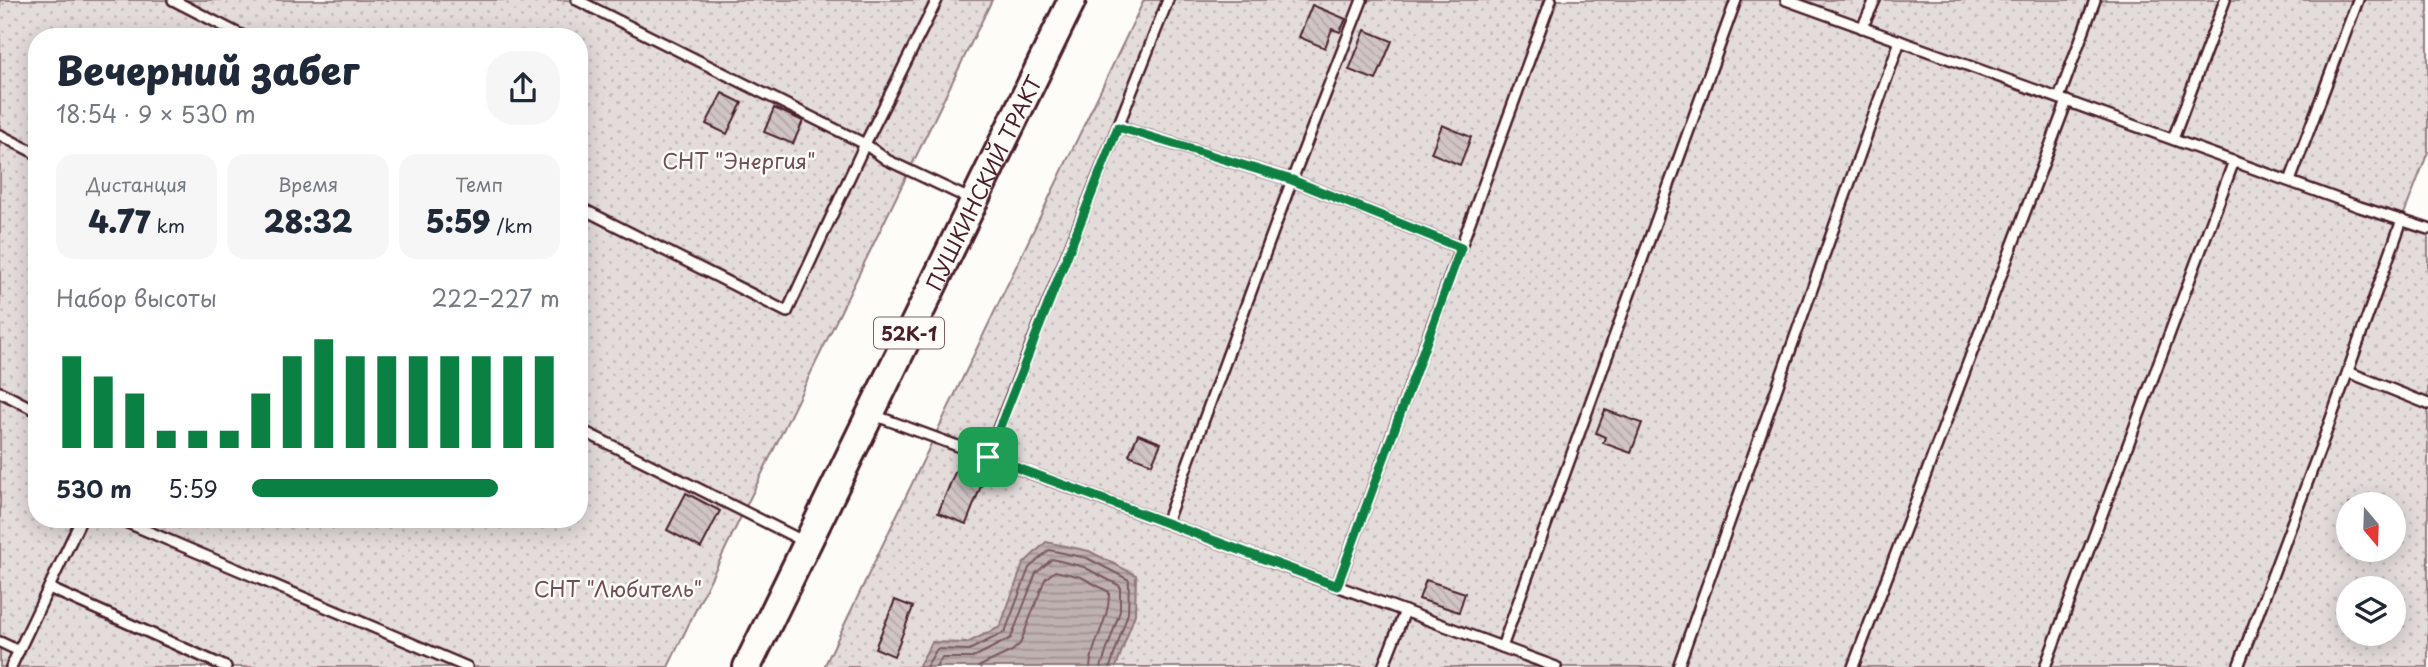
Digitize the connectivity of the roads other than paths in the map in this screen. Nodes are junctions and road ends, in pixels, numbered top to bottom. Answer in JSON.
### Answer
{"nodes":[{"id":1,"x":173,"y":0,"type":"edge"},
{"id":2,"x":577,"y":0,"type":"edge"},
{"id":3,"x":937,"y":0,"type":"edge"},
{"id":4,"x":1072,"y":0,"type":"edge"},
{"id":5,"x":1168,"y":0,"type":"edge"},
{"id":6,"x":1362,"y":0,"type":"edge"},
{"id":7,"x":1551,"y":0,"type":"edge"},
{"id":8,"x":1735,"y":0,"type":"edge"},
{"id":9,"x":1786,"y":0,"type":"edge"},
{"id":10,"x":1874,"y":0,"type":"edge"},
{"id":11,"x":2095,"y":0,"type":"edge"},
{"id":12,"x":2225,"y":0,"type":"edge"},
{"id":13,"x":2358,"y":0,"type":"edge"},
{"id":14,"x":227,"y":28,"type":"edge"},
{"id":15,"x":1862,"y":28,"type":"junction"},
{"id":16,"x":1900,"y":41,"type":"junction"},
{"id":17,"x":2063,"y":100,"type":"junction"},
{"id":18,"x":1118,"y":127,"type":"junction"},
{"id":19,"x":0,"y":135,"type":"edge"},
{"id":20,"x":2173,"y":139,"type":"junction"},
{"id":21,"x":865,"y":144,"type":"junction"},
{"id":22,"x":28,"y":149,"type":"edge"},
{"id":23,"x":2234,"y":161,"type":"junction"},
{"id":24,"x":1292,"y":180,"type":"junction"},
{"id":25,"x":2290,"y":181,"type":"junction"},
{"id":26,"x":974,"y":200,"type":"junction"},
{"id":27,"x":588,"y":212,"type":"edge"},
{"id":28,"x":2402,"y":220,"type":"junction"},
{"id":29,"x":2428,"y":229,"type":"edge"},
{"id":30,"x":1461,"y":248,"type":"junction"},
{"id":31,"x":2348,"y":372,"type":"junction"},
{"id":32,"x":0,"y":392,"type":"edge"},
{"id":33,"x":2428,"y":404,"type":"edge"},
{"id":34,"x":28,"y":406,"type":"edge"},
{"id":35,"x":870,"y":413,"type":"junction"},
{"id":36,"x":588,"y":434,"type":"edge"},
{"id":37,"x":988,"y":457,"type":"junction"},
{"id":38,"x":1166,"y":523,"type":"junction"},
{"id":39,"x":77,"y":528,"type":"edge"},
{"id":40,"x":140,"y":528,"type":"edge"},
{"id":41,"x":807,"y":543,"type":"junction"},
{"id":42,"x":1337,"y":586,"type":"junction"},
{"id":43,"x":49,"y":588,"type":"junction"},
{"id":44,"x":1405,"y":611,"type":"junction"},
{"id":45,"x":0,"y":642,"type":"edge"},
{"id":46,"x":1502,"y":647,"type":"junction"},
{"id":47,"x":19,"y":651,"type":"junction"},
{"id":48,"x":11,"y":667,"type":"edge"},
{"id":49,"x":226,"y":667,"type":"edge"},
{"id":50,"x":467,"y":667,"type":"edge"},
{"id":51,"x":747,"y":667,"type":"edge"},
{"id":52,"x":1383,"y":667,"type":"edge"},
{"id":53,"x":1556,"y":667,"type":"edge"},
{"id":54,"x":1678,"y":667,"type":"edge"},
{"id":55,"x":1853,"y":667,"type":"edge"},
{"id":56,"x":2045,"y":667,"type":"edge"},
{"id":57,"x":2238,"y":667,"type":"edge"}],
"edges":[{"from":1,"to":14,"type":"lane"},
{"from":2,"to":21,"type":"lane"},
{"from":3,"to":21,"type":"lane"},
{"from":4,"to":26,"type":"main road","name":"ПУШКИНСКИЙ ТРАКТ","number":"52К-1"},
{"from":5,"to":18,"type":"lane"},
{"from":6,"to":24,"type":"lane"},
{"from":7,"to":30,"type":"lane"},
{"from":8,"to":46,"type":"lane"},
{"from":9,"to":15,"type":"lane"},
{"from":10,"to":15,"type":"lane"},
{"from":11,"to":17,"type":"lane"},
{"from":12,"to":20,"type":"lane"},
{"from":13,"to":25,"type":"lane"},
{"from":15,"to":16,"type":"lane"},
{"from":16,"to":17,"type":"lane"},
{"from":16,"to":54,"type":"lane"},
{"from":17,"to":20,"type":"lane"},
{"from":17,"to":55,"type":"lane"},
{"from":18,"to":24,"type":"lane"},
{"from":18,"to":37,"type":"lane"},
{"from":19,"to":22,"type":"lane"},
{"from":20,"to":23,"type":"lane"},
{"from":21,"to":26,"type":"lane"},
{"from":21,"to":27,"type":"lane"},
{"from":23,"to":25,"type":"lane"},
{"from":23,"to":56,"type":"lane"},
{"from":24,"to":30,"type":"lane"},
{"from":24,"to":38,"type":"lane"},
{"from":25,"to":28,"type":"lane"},
{"from":26,"to":35,"type":"main road","name":"ПУШКИНСКИЙ ТРАКТ","number":"52К-1"},
{"from":28,"to":29,"type":"lane"},
{"from":28,"to":31,"type":"lane"},
{"from":30,"to":42,"type":"lane"},
{"from":31,"to":33,"type":"lane"},
{"from":31,"to":57,"type":"lane"},
{"from":32,"to":34,"type":"lane"},
{"from":35,"to":37,"type":"lane"},
{"from":35,"to":41,"type":"main road","name":"ПУШКИНСКИЙ ТРАКТ","number":"52К-1"},
{"from":36,"to":41,"type":"lane"},
{"from":37,"to":38,"type":"lane"},
{"from":38,"to":42,"type":"lane"},
{"from":39,"to":43,"type":"lane"},
{"from":40,"to":50,"type":"lane"},
{"from":41,"to":51,"type":"main road","name":"ПУШКИНСКИЙ ТРАКТ","number":"52К-1"},
{"from":42,"to":44,"type":"lane"},
{"from":43,"to":47,"type":"lane"},
{"from":43,"to":49,"type":"lane"},
{"from":44,"to":46,"type":"lane"},
{"from":44,"to":52,"type":"lane"},
{"from":45,"to":47,"type":"lane"},
{"from":46,"to":53,"type":"lane"},
{"from":47,"to":48,"type":"lane"}]}
